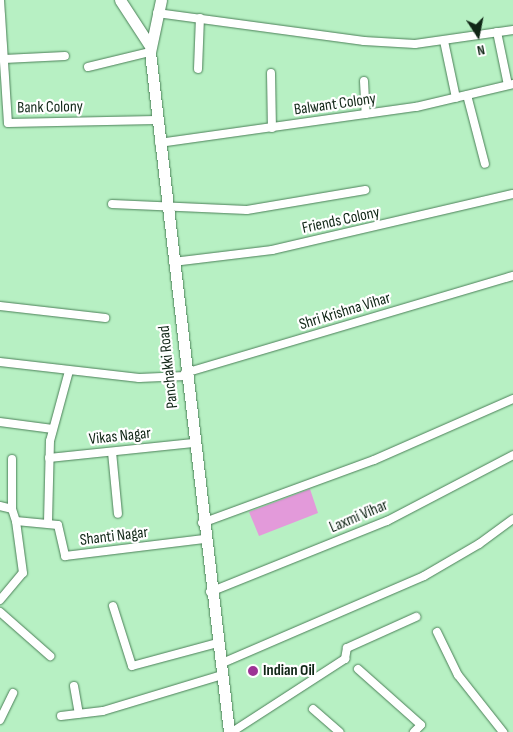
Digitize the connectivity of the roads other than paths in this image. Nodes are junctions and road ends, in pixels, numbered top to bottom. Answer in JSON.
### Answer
{"nodes":[{"id":1,"x":0,"y":0,"type":"edge"},
{"id":2,"x":120,"y":0,"type":"edge"},
{"id":3,"x":160,"y":0,"type":"edge"},
{"id":4,"x":157,"y":13,"type":"junction"},
{"id":5,"x":200,"y":18,"type":"junction"},
{"id":6,"x":513,"y":30,"type":"edge"},
{"id":7,"x":497,"y":32,"type":"junction"},
{"id":8,"x":444,"y":41,"type":"junction"},
{"id":9,"x":150,"y":49,"type":"junction"},
{"id":10,"x":65,"y":56,"type":"dead end"},
{"id":11,"x":4,"y":59,"type":"junction"},
{"id":12,"x":88,"y":67,"type":"dead end"},
{"id":13,"x":198,"y":69,"type":"dead end"},
{"id":14,"x":271,"y":72,"type":"dead end"},
{"id":15,"x":364,"y":81,"type":"dead end"},
{"id":16,"x":510,"y":85,"type":"edge"},
{"id":17,"x":467,"y":95,"type":"junction"},
{"id":18,"x":456,"y":98,"type":"junction"},
{"id":19,"x":366,"y":114,"type":"junction"},
{"id":20,"x":156,"y":120,"type":"junction"},
{"id":21,"x":272,"y":128,"type":"junction"},
{"id":22,"x":159,"y":143,"type":"junction"},
{"id":23,"x":485,"y":164,"type":"dead end"},
{"id":24,"x":365,"y":190,"type":"dead end"},
{"id":25,"x":513,"y":194,"type":"edge"},
{"id":26,"x":112,"y":204,"type":"dead end"},
{"id":27,"x":166,"y":205,"type":"junction"},
{"id":28,"x":173,"y":262,"type":"junction"},
{"id":29,"x":513,"y":276,"type":"edge"},
{"id":30,"x":0,"y":306,"type":"edge"},
{"id":31,"x":105,"y":318,"type":"dead end"},
{"id":32,"x":0,"y":362,"type":"edge"},
{"id":33,"x":69,"y":370,"type":"junction"},
{"id":34,"x":185,"y":375,"type":"junction"},
{"id":35,"x":513,"y":399,"type":"edge"},
{"id":36,"x":0,"y":422,"type":"edge"},
{"id":37,"x":53,"y":429,"type":"junction"},
{"id":38,"x":193,"y":443,"type":"junction"},
{"id":39,"x":112,"y":452,"type":"junction"},
{"id":40,"x":513,"y":455,"type":"edge"},
{"id":41,"x":12,"y":458,"type":"dead end"},
{"id":42,"x":49,"y":458,"type":"junction"},
{"id":43,"x":0,"y":506,"type":"edge"},
{"id":44,"x":12,"y":509,"type":"junction"},
{"id":45,"x":118,"y":514,"type":"dead end"},
{"id":46,"x":513,"y":518,"type":"edge"},
{"id":47,"x":16,"y":520,"type":"junction"},
{"id":48,"x":48,"y":522,"type":"junction"},
{"id":49,"x":202,"y":523,"type":"junction"},
{"id":50,"x":204,"y":539,"type":"junction"},
{"id":51,"x":210,"y":592,"type":"junction"},
{"id":52,"x":0,"y":600,"type":"edge"},
{"id":53,"x":112,"y":606,"type":"dead end"},
{"id":54,"x":0,"y":612,"type":"edge"},
{"id":55,"x":416,"y":617,"type":"dead end"},
{"id":56,"x":437,"y":632,"type":"dead end"},
{"id":57,"x":217,"y":643,"type":"junction"},
{"id":58,"x":50,"y":656,"type":"dead end"},
{"id":59,"x":358,"y":669,"type":"dead end"},
{"id":60,"x":221,"y":670,"type":"junction"},
{"id":61,"x":74,"y":686,"type":"dead end"},
{"id":62,"x":13,"y":693,"type":"dead end"},
{"id":63,"x":313,"y":709,"type":"dead end"},
{"id":64,"x":80,"y":714,"type":"junction"},
{"id":65,"x":62,"y":716,"type":"dead end"},
{"id":66,"x":0,"y":720,"type":"edge"},
{"id":67,"x":230,"y":732,"type":"edge"},
{"id":68,"x":339,"y":732,"type":"edge"},
{"id":69,"x":414,"y":732,"type":"edge"},
{"id":70,"x":503,"y":732,"type":"edge"}],
"edges":[{"from":1,"to":11,"type":"street","name":"Bank Colony"},
{"from":2,"to":9,"type":"main road"},
{"from":3,"to":4,"type":"main road","name":"Panchakki Road"},
{"from":4,"to":5,"type":"street"},
{"from":4,"to":9,"type":"main road","name":"Panchakki Road"},
{"from":5,"to":8,"type":"street"},
{"from":5,"to":13,"type":"street"},
{"from":6,"to":7,"type":"street"},
{"from":7,"to":8,"type":"street"},
{"from":7,"to":16,"type":"street"},
{"from":8,"to":18,"type":"street"},
{"from":9,"to":12,"type":"street"},
{"from":9,"to":20,"type":"main road","name":"Panchakki Road"},
{"from":10,"to":11,"type":"street"},
{"from":11,"to":20,"type":"street","name":"Bank Colony"},
{"from":14,"to":21,"type":"street"},
{"from":15,"to":19,"type":"street"},
{"from":16,"to":17,"type":"street","name":"Balwant Colony"},
{"from":17,"to":18,"type":"street","name":"Balwant Colony"},
{"from":17,"to":23,"type":"street"},
{"from":18,"to":19,"type":"street","name":"Balwant Colony"},
{"from":19,"to":21,"type":"street","name":"Balwant Colony"},
{"from":20,"to":22,"type":"main road","name":"Panchakki Road"},
{"from":21,"to":22,"type":"street","name":"Balwant Colony"},
{"from":22,"to":27,"type":"main road","name":"Panchakki Road"},
{"from":24,"to":27,"type":"street"},
{"from":25,"to":28,"type":"street","name":"Friends Colony"},
{"from":26,"to":27,"type":"street"},
{"from":27,"to":28,"type":"main road","name":"Panchakki Road"},
{"from":28,"to":34,"type":"main road","name":"Panchakki Road"},
{"from":29,"to":34,"type":"street","name":"Shri Krishna Vihar"},
{"from":30,"to":31,"type":"street"},
{"from":32,"to":33,"type":"street","name":"Shri Krishna Vihar"},
{"from":33,"to":34,"type":"street","name":"Shri Krishna Vihar"},
{"from":33,"to":37,"type":"street"},
{"from":34,"to":38,"type":"main road","name":"Panchakki Road"},
{"from":35,"to":49,"type":"street"},
{"from":36,"to":37,"type":"street"},
{"from":37,"to":42,"type":"street"},
{"from":38,"to":39,"type":"street","name":"Vikas Nagar"},
{"from":38,"to":49,"type":"main road","name":"Panchakki Road"},
{"from":39,"to":42,"type":"street","name":"Vikas Nagar"},
{"from":39,"to":45,"type":"street"},
{"from":40,"to":51,"type":"street","name":"Laxmi Vihar"},
{"from":41,"to":44,"type":"street"},
{"from":42,"to":48,"type":"street"},
{"from":43,"to":44,"type":"street"},
{"from":44,"to":47,"type":"street"},
{"from":46,"to":60,"type":"street"},
{"from":47,"to":48,"type":"street"},
{"from":47,"to":52,"type":"street"},
{"from":48,"to":50,"type":"street","name":"Shanti Nagar"},
{"from":49,"to":50,"type":"main road","name":"Panchakki Road"},
{"from":50,"to":51,"type":"main road","name":"Panchakki Road"},
{"from":51,"to":57,"type":"main road","name":"Panchakki Road"},
{"from":53,"to":57,"type":"street"},
{"from":54,"to":58,"type":"street"},
{"from":55,"to":67,"type":"street"},
{"from":56,"to":70,"type":"street"},
{"from":57,"to":60,"type":"main road","name":"Panchakki Road"},
{"from":59,"to":69,"type":"street"},
{"from":60,"to":64,"type":"street"},
{"from":60,"to":67,"type":"main road","name":"Panchakki Road"},
{"from":61,"to":64,"type":"street"},
{"from":62,"to":66,"type":"street"},
{"from":63,"to":68,"type":"street"},
{"from":64,"to":65,"type":"street"}]}
